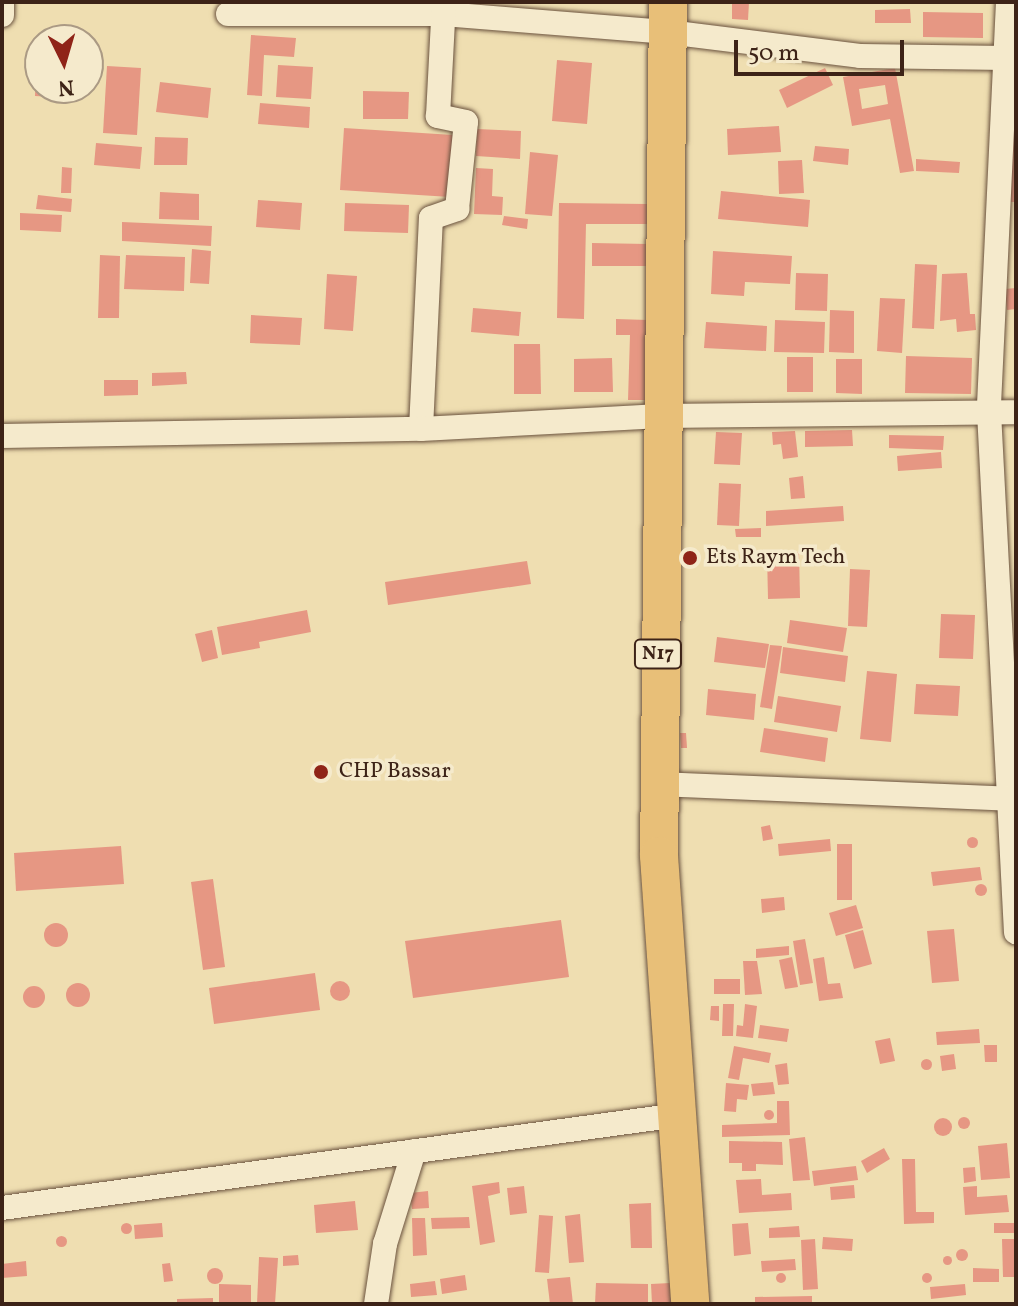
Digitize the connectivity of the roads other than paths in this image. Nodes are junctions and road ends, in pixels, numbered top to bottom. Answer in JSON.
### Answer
{"nodes":[{"id":1,"x":2,"y":2,"type":"edge"},
{"id":2,"x":1008,"y":2,"type":"edge"},
{"id":3,"x":443,"y":8,"type":"edge"},
{"id":4,"x":228,"y":14,"type":"dead end"},
{"id":5,"x":2,"y":15,"type":"edge"},
{"id":6,"x":668,"y":17,"type":"edge"},
{"id":7,"x":1006,"y":58,"type":"junction"},
{"id":8,"x":989,"y":412,"type":"junction"},
{"id":9,"x":1016,"y":412,"type":"edge"},
{"id":10,"x":661,"y":416,"type":"junction"},
{"id":11,"x":421,"y":429,"type":"junction"},
{"id":12,"x":2,"y":436,"type":"edge"},
{"id":13,"x":658,"y":784,"type":"junction"},
{"id":14,"x":1012,"y":798,"type":"edge"},
{"id":15,"x":1016,"y":932,"type":"edge"},
{"id":16,"x":678,"y":1115,"type":"junction"},
{"id":17,"x":414,"y":1151,"type":"junction"},
{"id":18,"x":2,"y":1208,"type":"edge"},
{"id":19,"x":376,"y":1304,"type":"edge"},
{"id":20,"x":690,"y":1304,"type":"edge"}],
"edges":[{"from":1,"to":5,"type":"street"},
{"from":2,"to":7,"type":"street"},
{"from":3,"to":4,"type":"street"},
{"from":3,"to":6,"type":"street"},
{"from":3,"to":11,"type":"street"},
{"from":6,"to":7,"type":"street"},
{"from":6,"to":10,"type":"main road","number":"N17"},
{"from":7,"to":8,"type":"street"},
{"from":8,"to":9,"type":"street"},
{"from":8,"to":10,"type":"street"},
{"from":8,"to":14,"type":"street"},
{"from":10,"to":11,"type":"street"},
{"from":10,"to":13,"type":"main road","number":"N17"},
{"from":11,"to":12,"type":"street"},
{"from":13,"to":14,"type":"street"},
{"from":13,"to":16,"type":"main road","number":"N17"},
{"from":14,"to":15,"type":"street"},
{"from":16,"to":17,"type":"street"},
{"from":16,"to":20,"type":"main road","number":"N17"},
{"from":17,"to":18,"type":"street"},
{"from":17,"to":19,"type":"street"}]}
